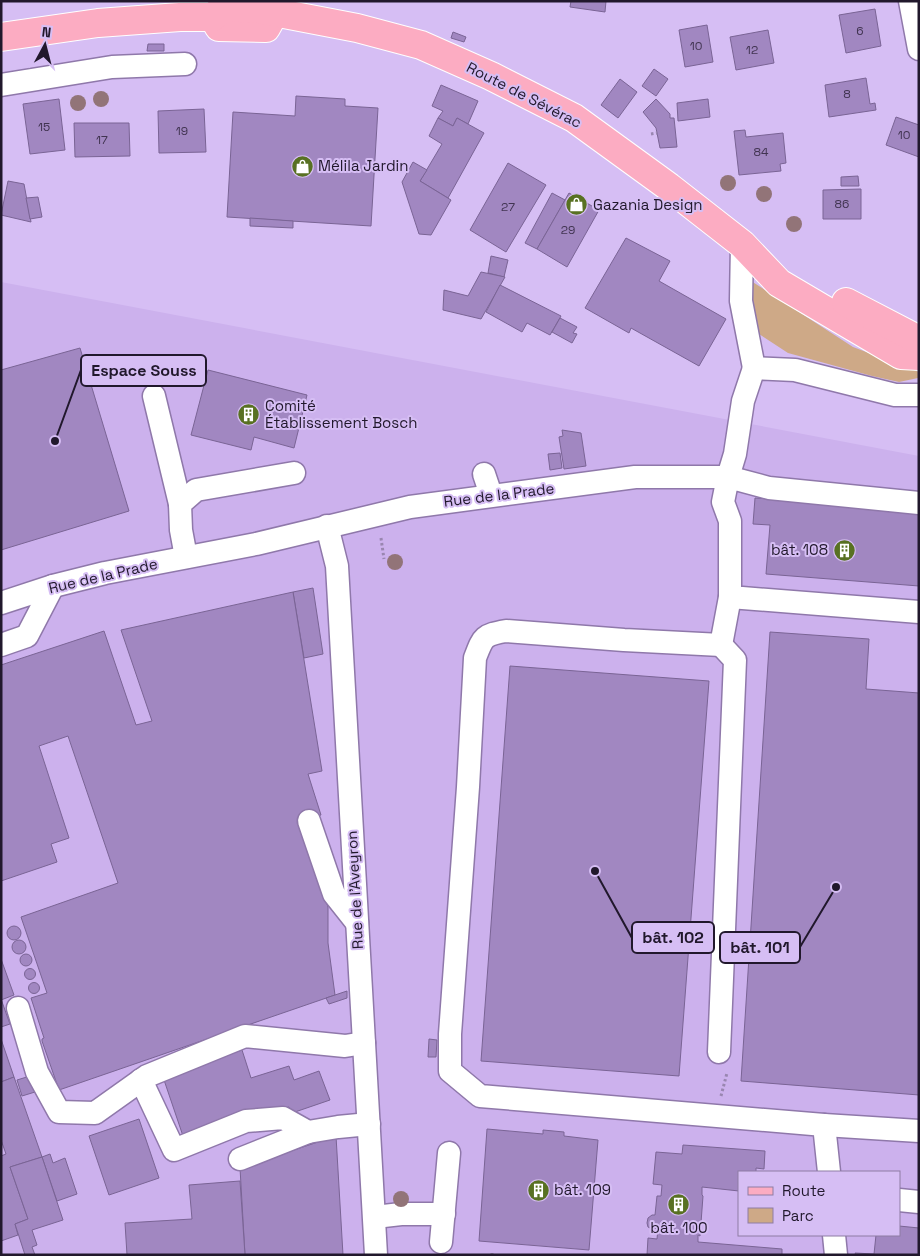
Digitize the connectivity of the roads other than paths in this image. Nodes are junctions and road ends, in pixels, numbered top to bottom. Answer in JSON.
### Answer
{"nodes":[{"id":1,"x":910,"y":1,"type":"edge"},
{"id":2,"x":269,"y":7,"type":"edge"},
{"id":3,"x":154,"y":10,"type":"edge"},
{"id":4,"x":211,"y":12,"type":"edge"},
{"id":5,"x":1,"y":37,"type":"edge"},
{"id":6,"x":919,"y":49,"type":"edge"},
{"id":7,"x":185,"y":64,"type":"dead end"},
{"id":8,"x":1,"y":86,"type":"edge"},
{"id":9,"x":742,"y":244,"type":"junction"},
{"id":10,"x":919,"y":340,"type":"edge"},
{"id":11,"x":919,"y":356,"type":"edge"},
{"id":12,"x":754,"y":368,"type":"junction"},
{"id":13,"x":919,"y":394,"type":"edge"},
{"id":14,"x":154,"y":396,"type":"dead end"},
{"id":15,"x":294,"y":473,"type":"dead end"},
{"id":16,"x":728,"y":477,"type":"junction"},
{"id":17,"x":919,"y":503,"type":"edge"},
{"id":18,"x":180,"y":504,"type":"junction"},
{"id":19,"x":327,"y":526,"type":"junction"},
{"id":20,"x":186,"y":557,"type":"junction"},
{"id":21,"x":54,"y":586,"type":"junction"},
{"id":22,"x":730,"y":597,"type":"junction"},
{"id":23,"x":2,"y":599,"type":"edge"},
{"id":24,"x":919,"y":612,"type":"edge"},
{"id":25,"x":1,"y":645,"type":"edge"},
{"id":26,"x":721,"y":645,"type":"junction"},
{"id":27,"x":309,"y":821,"type":"dead end"},
{"id":28,"x":357,"y":923,"type":"junction"},
{"id":29,"x":18,"y":1008,"type":"dead end"},
{"id":30,"x":364,"y":1043,"type":"junction"},
{"id":31,"x":724,"y":1059,"type":"road end"},
{"id":32,"x":141,"y":1080,"type":"junction"},
{"id":33,"x":369,"y":1124,"type":"junction"},
{"id":34,"x":824,"y":1125,"type":"junction"},
{"id":35,"x":919,"y":1130,"type":"edge"},
{"id":36,"x":308,"y":1132,"type":"junction"},
{"id":37,"x":449,"y":1153,"type":"dead end"},
{"id":38,"x":240,"y":1159,"type":"dead end"},
{"id":39,"x":829,"y":1171,"type":"edge"},
{"id":40,"x":900,"y":1200,"type":"edge"},
{"id":41,"x":919,"y":1202,"type":"edge"},
{"id":42,"x":444,"y":1214,"type":"junction"},
{"id":43,"x":375,"y":1217,"type":"junction"},
{"id":44,"x":834,"y":1236,"type":"edge"},
{"id":45,"x":442,"y":1242,"type":"dead end"},
{"id":46,"x":376,"y":1255,"type":"edge"},
{"id":47,"x":836,"y":1255,"type":"edge"}],
"edges":[{"from":1,"to":6,"type":"street"},
{"from":2,"to":4,"type":"main road","name":"Route de Sévérac"},
{"from":2,"to":9,"type":"main road","name":"Route de Sévérac"},
{"from":3,"to":4,"type":"main road","name":"Route de Sévérac"},
{"from":3,"to":5,"type":"main road","name":"Route de Sévérac"},
{"from":7,"to":8,"type":"street"},
{"from":9,"to":10,"type":"main road","name":"Route de Sévérac"},
{"from":9,"to":11,"type":"main road","name":"Route de Sévérac"},
{"from":9,"to":12,"type":"street"},
{"from":12,"to":13,"type":"street"},
{"from":12,"to":16,"type":"street"},
{"from":14,"to":18,"type":"street"},
{"from":15,"to":18,"type":"street"},
{"from":16,"to":17,"type":"street","name":"Rue de la Prade"},
{"from":16,"to":19,"type":"street","name":"Rue de la Prade"},
{"from":16,"to":22,"type":"street"},
{"from":18,"to":20,"type":"street"},
{"from":19,"to":20,"type":"street","name":"Rue de la Prade"},
{"from":19,"to":28,"type":"street","name":"Rue de l'Aveyron"},
{"from":20,"to":21,"type":"street","name":"Rue de la Prade"},
{"from":21,"to":23,"type":"street","name":"Rue de la Prade"},
{"from":21,"to":25,"type":"street"},
{"from":22,"to":24,"type":"street"},
{"from":22,"to":26,"type":"street"},
{"from":26,"to":31,"type":"street"},
{"from":26,"to":34,"type":"street"},
{"from":27,"to":28,"type":"street"},
{"from":28,"to":30,"type":"street","name":"Rue de l'Aveyron"},
{"from":29,"to":32,"type":"street"},
{"from":30,"to":32,"type":"street"},
{"from":30,"to":33,"type":"street","name":"Rue de l'Aveyron"},
{"from":32,"to":36,"type":"street"},
{"from":33,"to":36,"type":"street"},
{"from":33,"to":43,"type":"street","name":"Rue de l'Aveyron"},
{"from":34,"to":35,"type":"street"},
{"from":34,"to":39,"type":"street"},
{"from":36,"to":38,"type":"street"},
{"from":37,"to":42,"type":"street"},
{"from":40,"to":41,"type":"street"},
{"from":42,"to":43,"type":"street"},
{"from":42,"to":45,"type":"street"},
{"from":43,"to":46,"type":"street","name":"Rue de l'Aveyron"},
{"from":44,"to":47,"type":"street"}]}
